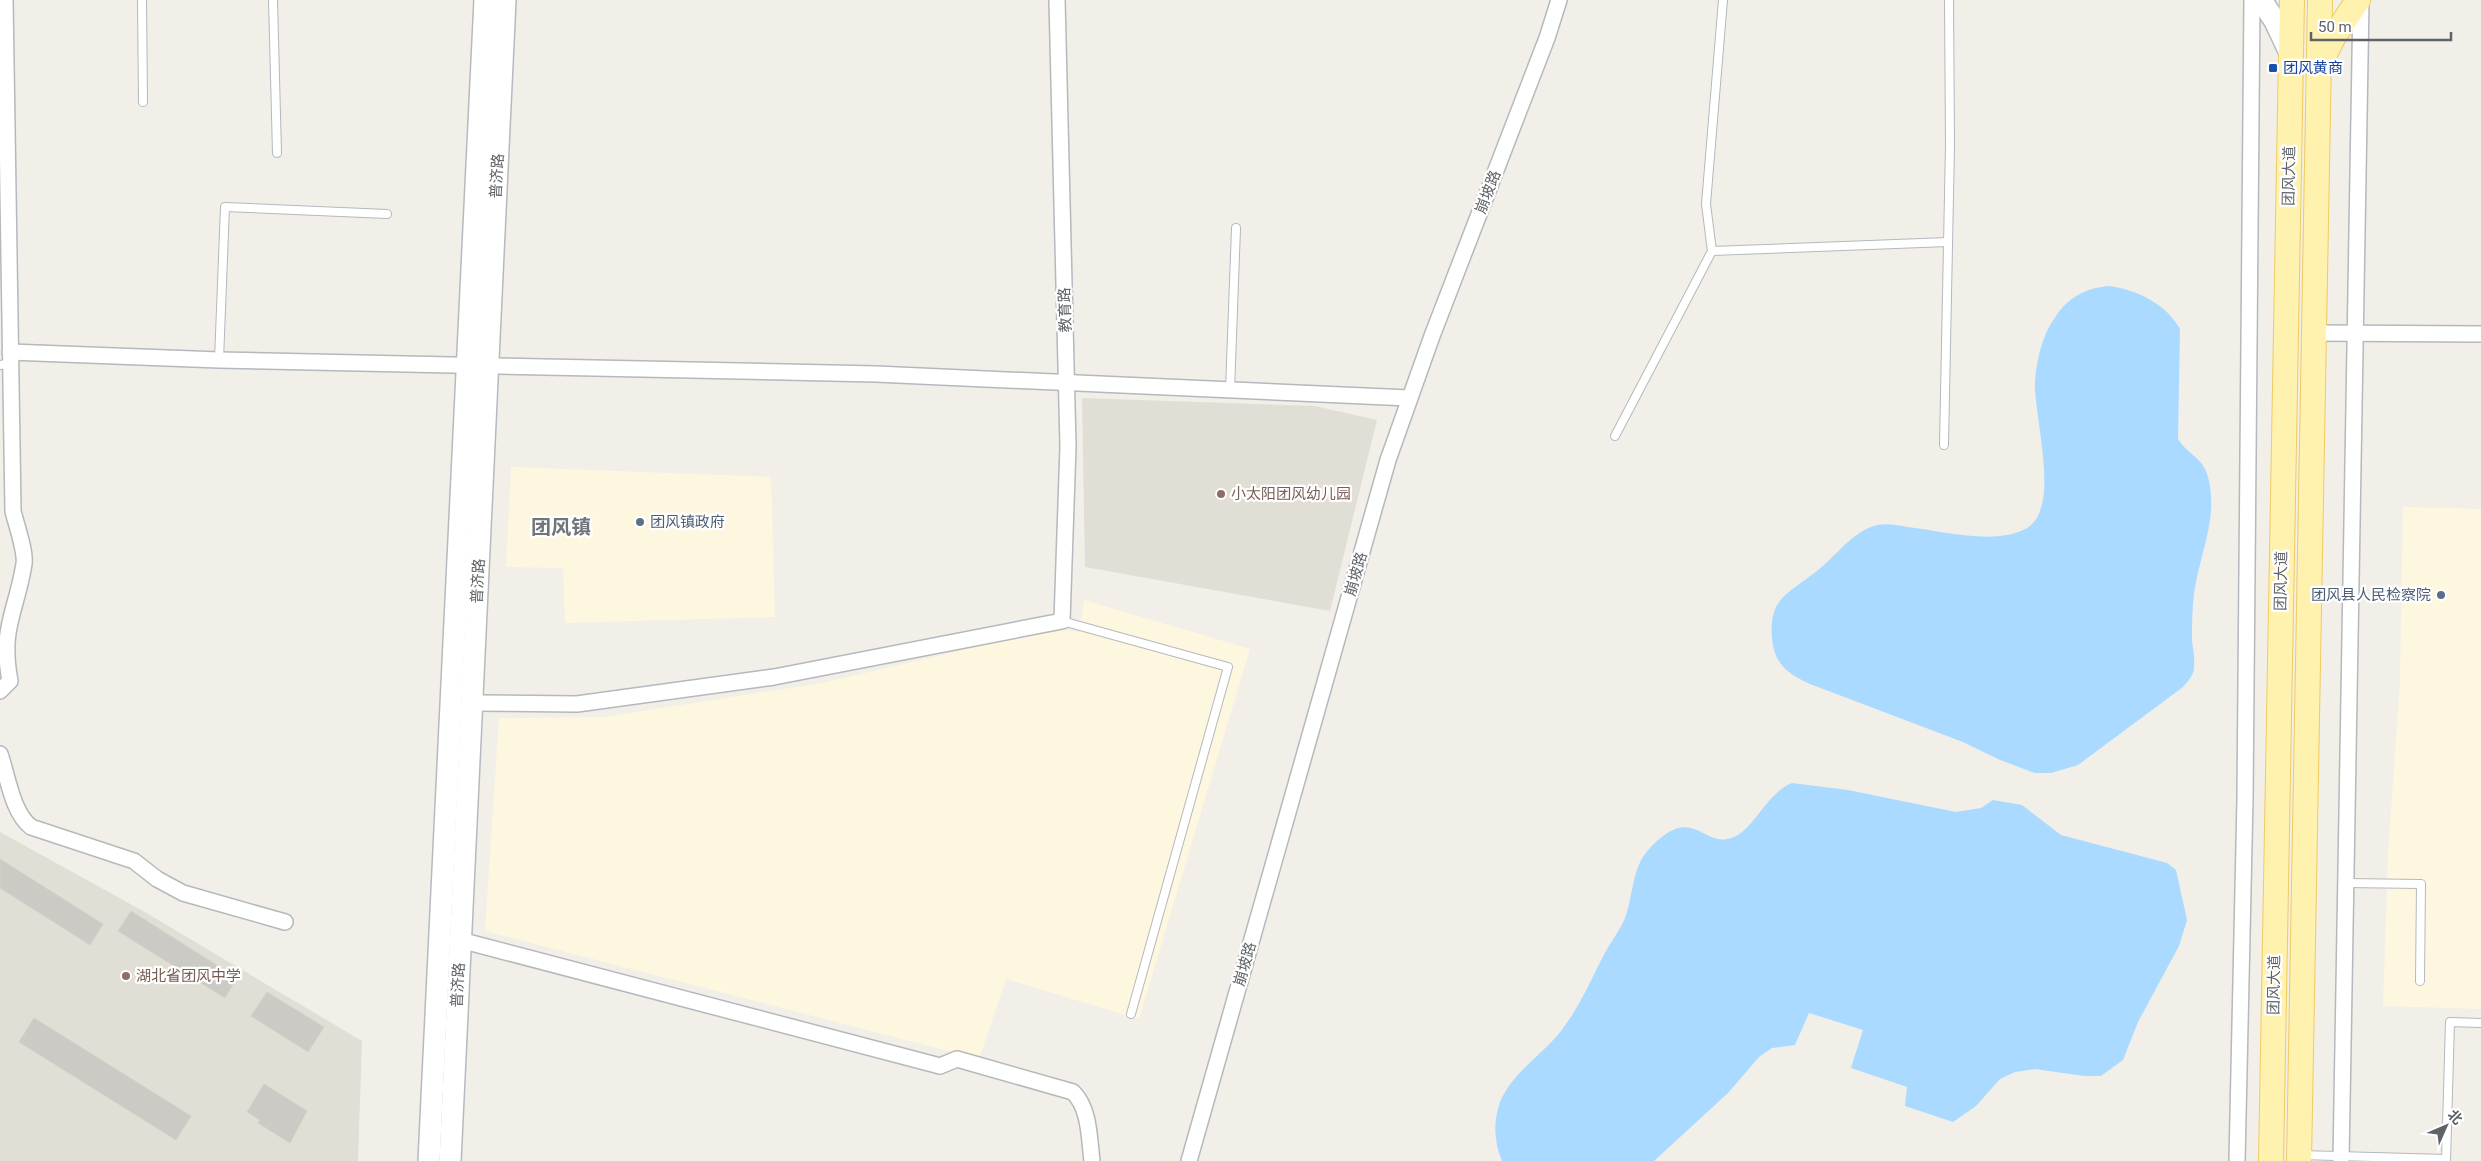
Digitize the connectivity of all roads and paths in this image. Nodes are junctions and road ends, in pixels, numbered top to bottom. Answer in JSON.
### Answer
{"nodes":[{"id":1,"x":5,"y":0,"type":"edge"},
{"id":2,"x":142,"y":0,"type":"edge"},
{"id":3,"x":273,"y":0,"type":"edge"},
{"id":4,"x":484,"y":0,"type":"edge"},
{"id":5,"x":505,"y":0,"type":"edge"},
{"id":6,"x":1057,"y":0,"type":"edge"},
{"id":7,"x":1560,"y":0,"type":"edge"},
{"id":8,"x":1722,"y":0,"type":"edge"},
{"id":9,"x":1949,"y":0,"type":"edge"},
{"id":10,"x":2252,"y":0,"type":"edge"},
{"id":11,"x":2261,"y":0,"type":"edge"},
{"id":12,"x":2292,"y":0,"type":"edge"},
{"id":13,"x":2320,"y":0,"type":"edge"},
{"id":14,"x":2359,"y":0,"type":"edge"},
{"id":15,"x":2291,"y":55,"type":"junction"},
{"id":16,"x":2319,"y":66,"type":"junction"},
{"id":17,"x":143,"y":102,"type":"dead end"},
{"id":18,"x":277,"y":154,"type":"dead end"},
{"id":19,"x":387,"y":214,"type":"dead end"},
{"id":20,"x":1236,"y":228,"type":"dead end"},
{"id":21,"x":1948,"y":242,"type":"junction"},
{"id":22,"x":1712,"y":251,"type":"junction"},
{"id":23,"x":2314,"y":334,"type":"junction"},
{"id":24,"x":2356,"y":334,"type":"junction"},
{"id":25,"x":2481,"y":334,"type":"edge"},
{"id":26,"x":7,"y":360,"type":"edge"},
{"id":27,"x":219,"y":360,"type":"junction"},
{"id":28,"x":478,"y":365,"type":"junction"},
{"id":29,"x":1067,"y":382,"type":"junction"},
{"id":30,"x":1230,"y":390,"type":"junction"},
{"id":31,"x":1409,"y":398,"type":"junction"},
{"id":32,"x":6,"y":428,"type":"edge"},
{"id":33,"x":1616,"y":436,"type":"dead end"},
{"id":34,"x":1944,"y":445,"type":"dead end"},
{"id":35,"x":1062,"y":621,"type":"junction"},
{"id":36,"x":0,"y":691,"type":"edge"},
{"id":37,"x":472,"y":703,"type":"junction"},
{"id":38,"x":0,"y":754,"type":"edge"},
{"id":39,"x":2346,"y":884,"type":"junction"},
{"id":40,"x":286,"y":922,"type":"dead end"},
{"id":41,"x":460,"y":940,"type":"junction"},
{"id":42,"x":2420,"y":981,"type":"dead end"},
{"id":43,"x":1131,"y":1014,"type":"dead end"},
{"id":44,"x":2481,"y":1023,"type":"edge"},
{"id":45,"x":2299,"y":1158,"type":"edge"},
{"id":46,"x":2341,"y":1158,"type":"edge"},
{"id":47,"x":2446,"y":1160,"type":"edge"},
{"id":48,"x":429,"y":1161,"type":"edge"},
{"id":49,"x":450,"y":1161,"type":"edge"},
{"id":50,"x":1092,"y":1161,"type":"edge"},
{"id":51,"x":1189,"y":1161,"type":"edge"},
{"id":52,"x":2237,"y":1161,"type":"edge"},
{"id":53,"x":2271,"y":1161,"type":"edge"}],
"edges":[{"from":1,"to":26,"type":"street"},
{"from":2,"to":17,"type":"lane"},
{"from":3,"to":18,"type":"lane"},
{"from":4,"to":28,"type":"main road","name":"普济路"},
{"from":5,"to":28,"type":"main road","name":"普济路"},
{"from":6,"to":29,"type":"street","name":"教育路"},
{"from":7,"to":31,"type":"street","name":"崩坡路"},
{"from":8,"to":22,"type":"lane"},
{"from":9,"to":21,"type":"lane"},
{"from":10,"to":52,"type":"street"},
{"from":11,"to":15,"type":"main road"},
{"from":12,"to":15,"type":"main road","name":"团风大道"},
{"from":13,"to":16,"type":"main road","name":"团风大道"},
{"from":14,"to":16,"type":"main road"},
{"from":14,"to":24,"type":"street"},
{"from":15,"to":53,"type":"main road","name":"团风大道"},
{"from":16,"to":23,"type":"main road","name":"团风大道"},
{"from":19,"to":27,"type":"lane"},
{"from":20,"to":30,"type":"lane"},
{"from":21,"to":22,"type":"lane"},
{"from":21,"to":34,"type":"lane"},
{"from":22,"to":33,"type":"lane"},
{"from":23,"to":24,"type":"street"},
{"from":23,"to":45,"type":"main road","name":"团风大道"},
{"from":24,"to":25,"type":"street"},
{"from":24,"to":39,"type":"street"},
{"from":26,"to":27,"type":"street"},
{"from":26,"to":32,"type":"street"},
{"from":27,"to":28,"type":"street"},
{"from":28,"to":29,"type":"street"},
{"from":28,"to":37,"type":"main road","name":"普济路"},
{"from":28,"to":48,"type":"main road","name":"普济路"},
{"from":29,"to":30,"type":"street"},
{"from":29,"to":35,"type":"street","name":"教育路"},
{"from":30,"to":31,"type":"street"},
{"from":31,"to":51,"type":"street","name":"崩坡路"},
{"from":32,"to":36,"type":"street"},
{"from":35,"to":37,"type":"street"},
{"from":35,"to":43,"type":"lane"},
{"from":37,"to":41,"type":"main road","name":"普济路"},
{"from":38,"to":40,"type":"street"},
{"from":39,"to":42,"type":"lane"},
{"from":39,"to":46,"type":"street"},
{"from":41,"to":49,"type":"main road","name":"普济路"},
{"from":41,"to":50,"type":"street"},
{"from":44,"to":47,"type":"lane"},
{"from":45,"to":46,"type":"lane"},
{"from":46,"to":47,"type":"lane"}]}
